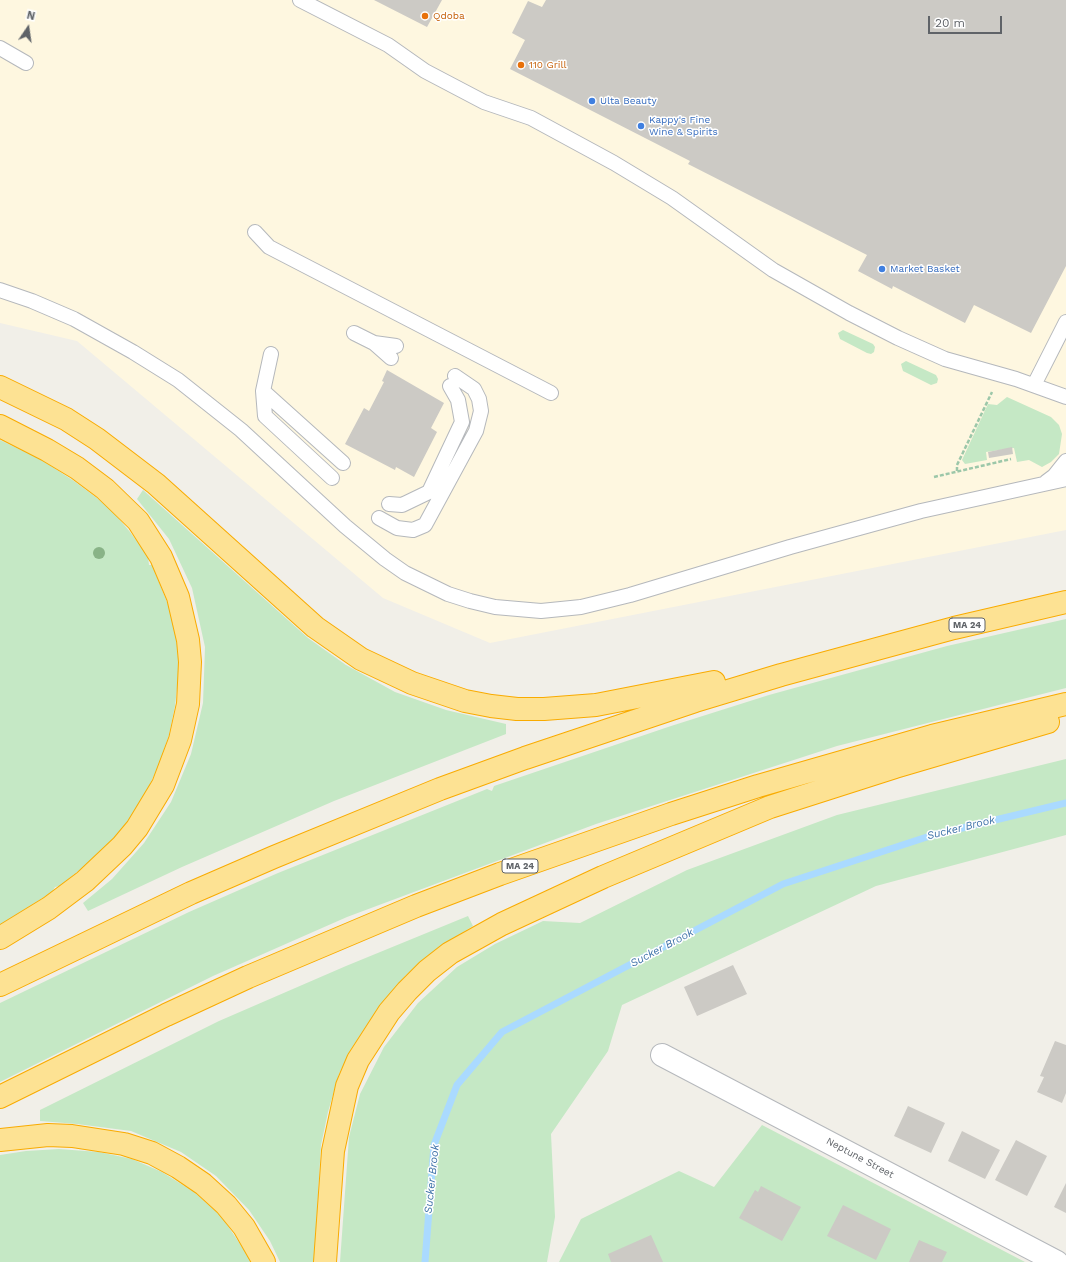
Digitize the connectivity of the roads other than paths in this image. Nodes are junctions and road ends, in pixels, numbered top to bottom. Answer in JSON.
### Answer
{"nodes":[{"id":1,"x":300,"y":0,"type":"edge"},
{"id":2,"x":0,"y":48,"type":"edge"},
{"id":3,"x":26,"y":63,"type":"dead end"},
{"id":4,"x":255,"y":232,"type":"dead end"},
{"id":5,"x":0,"y":290,"type":"edge"},
{"id":6,"x":1066,"y":322,"type":"edge"},
{"id":7,"x":354,"y":333,"type":"dead end"},
{"id":8,"x":394,"y":352,"type":"dead end"},
{"id":9,"x":271,"y":354,"type":"dead end"},
{"id":10,"x":1034,"y":385,"type":"junction"},
{"id":11,"x":0,"y":387,"type":"edge"},
{"id":12,"x":263,"y":391,"type":"junction"},
{"id":13,"x":1051,"y":391,"type":"junction"},
{"id":14,"x":551,"y":392,"type":"dead end"},
{"id":15,"x":1066,"y":397,"type":"edge"},
{"id":16,"x":1066,"y":409,"type":"edge"},
{"id":17,"x":0,"y":426,"type":"edge"},
{"id":18,"x":1066,"y":461,"type":"edge"},
{"id":19,"x":344,"y":464,"type":"dead end"},
{"id":20,"x":332,"y":478,"type":"dead end"},
{"id":21,"x":1066,"y":479,"type":"edge"},
{"id":22,"x":1042,"y":484,"type":"junction"},
{"id":23,"x":389,"y":504,"type":"dead end"},
{"id":24,"x":379,"y":518,"type":"dead end"},
{"id":25,"x":1066,"y":602,"type":"edge"},
{"id":26,"x":868,"y":650,"type":"junction"},
{"id":27,"x":1066,"y":704,"type":"edge"},
{"id":28,"x":1066,"y":717,"type":"edge"},
{"id":29,"x":0,"y":938,"type":"edge"},
{"id":30,"x":0,"y":985,"type":"edge"},
{"id":31,"x":662,"y":1055,"type":"dead end"},
{"id":32,"x":0,"y":1098,"type":"edge"},
{"id":33,"x":0,"y":1140,"type":"edge"},
{"id":34,"x":264,"y":1262,"type":"edge"},
{"id":35,"x":326,"y":1262,"type":"edge"},
{"id":36,"x":1057,"y":1262,"type":"edge"}],
"edges":[{"from":1,"to":10,"type":"lane"},
{"from":2,"to":3,"type":"lane"},
{"from":4,"to":14,"type":"lane"},
{"from":5,"to":22,"type":"lane"},
{"from":6,"to":10,"type":"lane"},
{"from":7,"to":8,"type":"lane"},
{"from":9,"to":12,"type":"lane"},
{"from":10,"to":13,"type":"lane"},
{"from":11,"to":26,"type":"highway"},
{"from":12,"to":19,"type":"lane"},
{"from":12,"to":20,"type":"lane"},
{"from":13,"to":15,"type":"lane"},
{"from":13,"to":16,"type":"lane"},
{"from":17,"to":29,"type":"highway"},
{"from":18,"to":22,"type":"lane"},
{"from":21,"to":22,"type":"lane"},
{"from":23,"to":24,"type":"lane"},
{"from":25,"to":26,"type":"highway","number":"MA 24"},
{"from":26,"to":30,"type":"highway","number":"MA 24"},
{"from":27,"to":32,"type":"highway","number":"MA 24"},
{"from":28,"to":35,"type":"highway"},
{"from":31,"to":36,"type":"street","name":"Neptune Street"},
{"from":33,"to":34,"type":"highway"}]}
